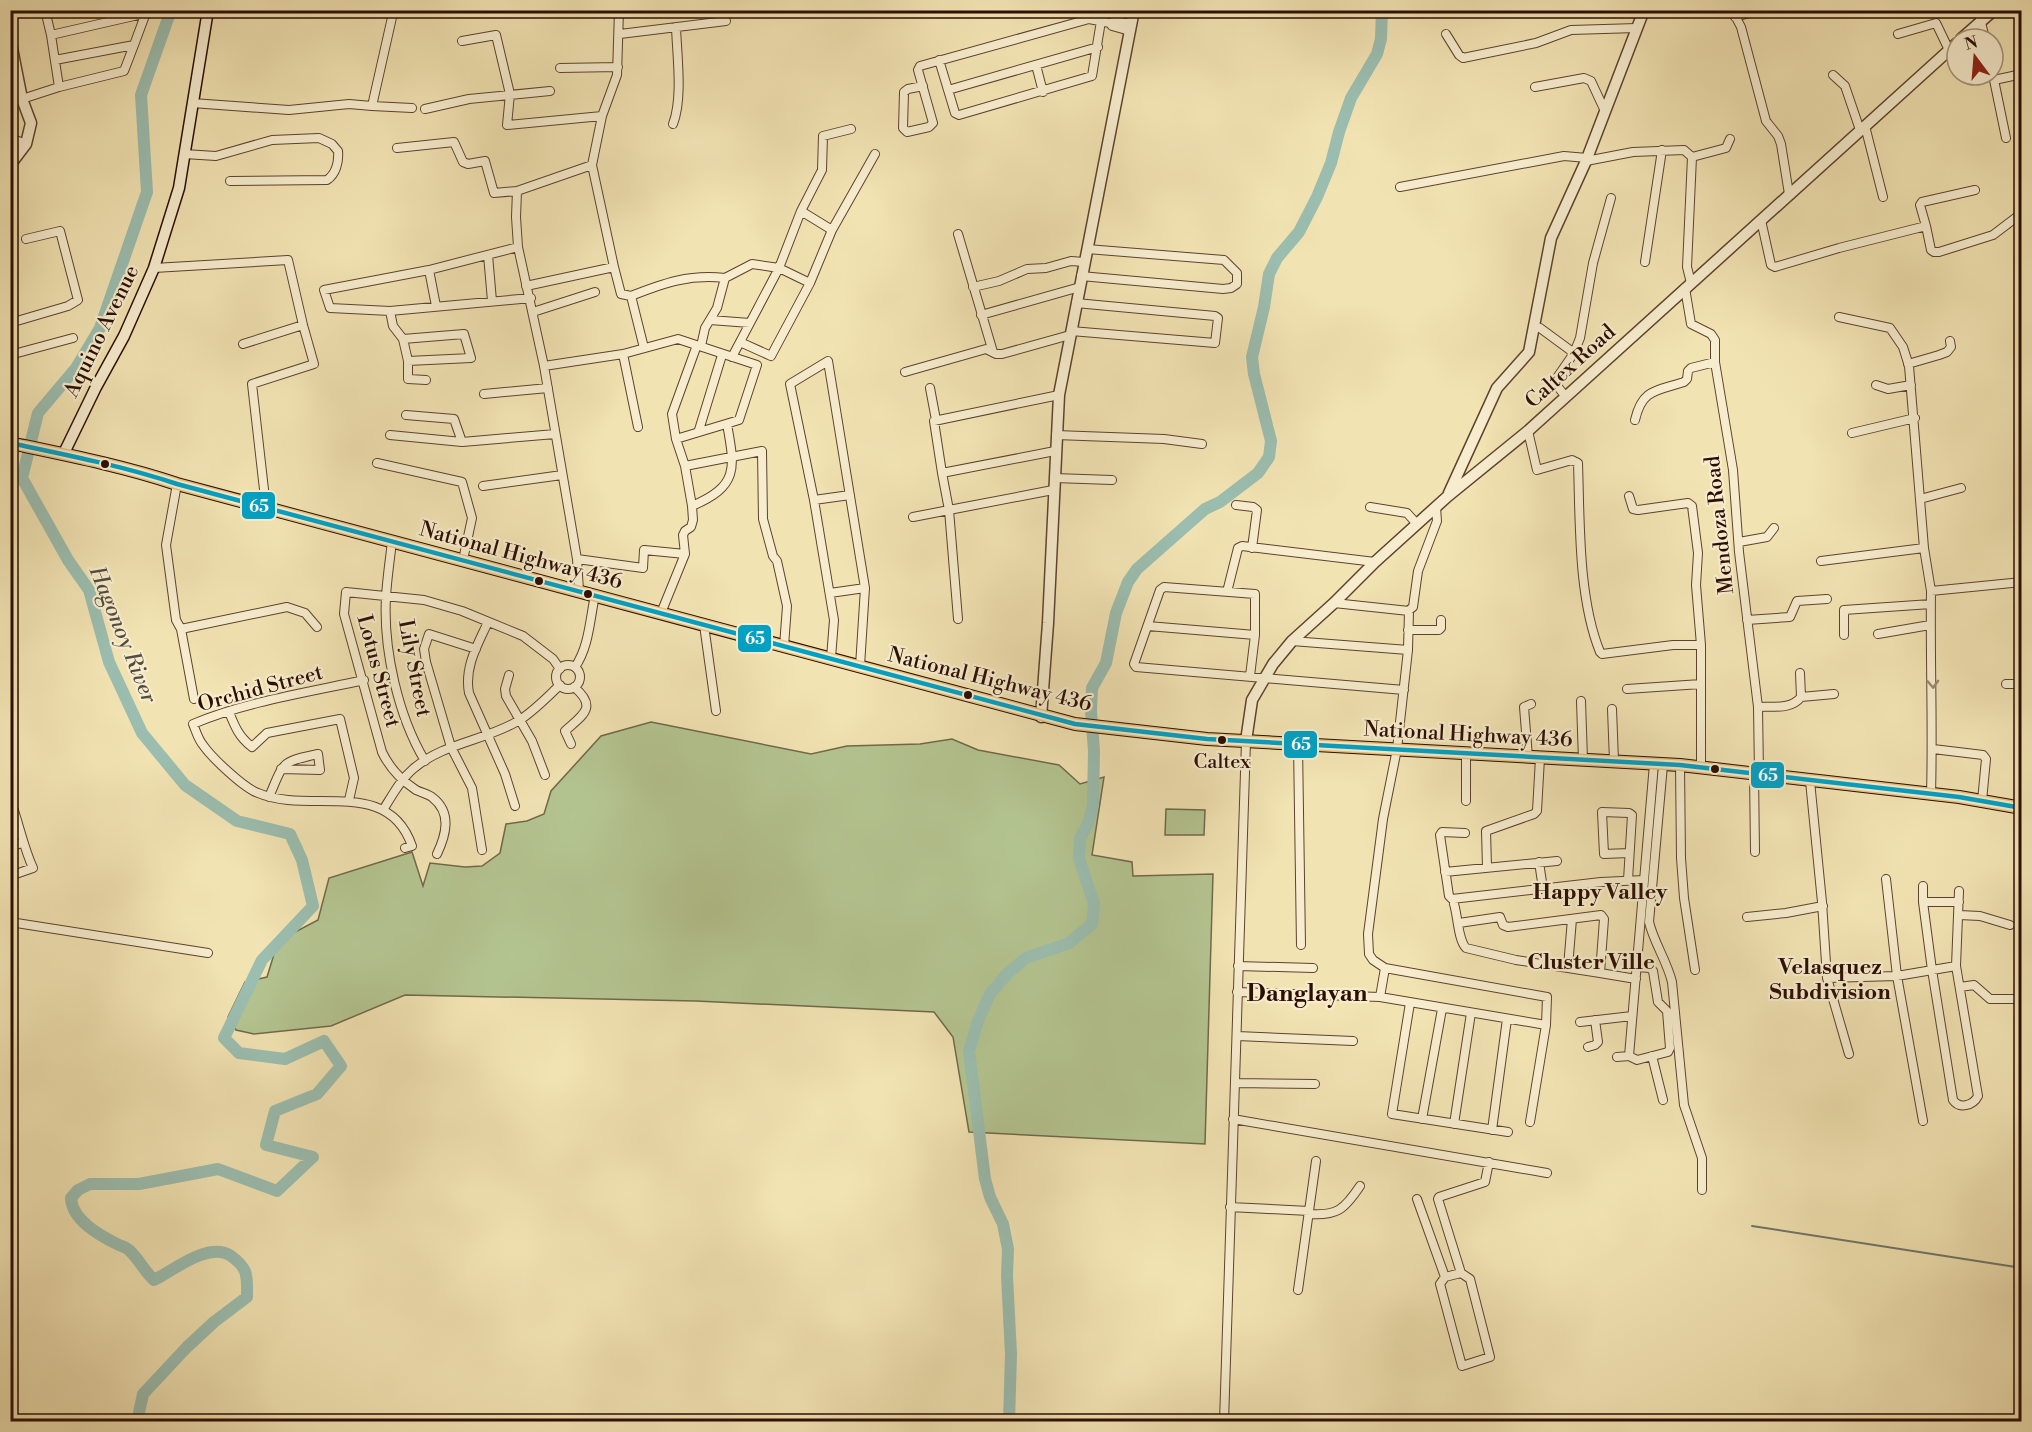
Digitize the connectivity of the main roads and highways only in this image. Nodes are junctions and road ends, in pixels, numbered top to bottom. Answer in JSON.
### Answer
{"nodes":[{"id":1,"x":15,"y":444,"type":"edge"},
{"id":2,"x":2022,"y":808,"type":"edge"}],
"edges":[{"from":1,"to":2,"type":"main road","name":"National Highway 436"}]}
